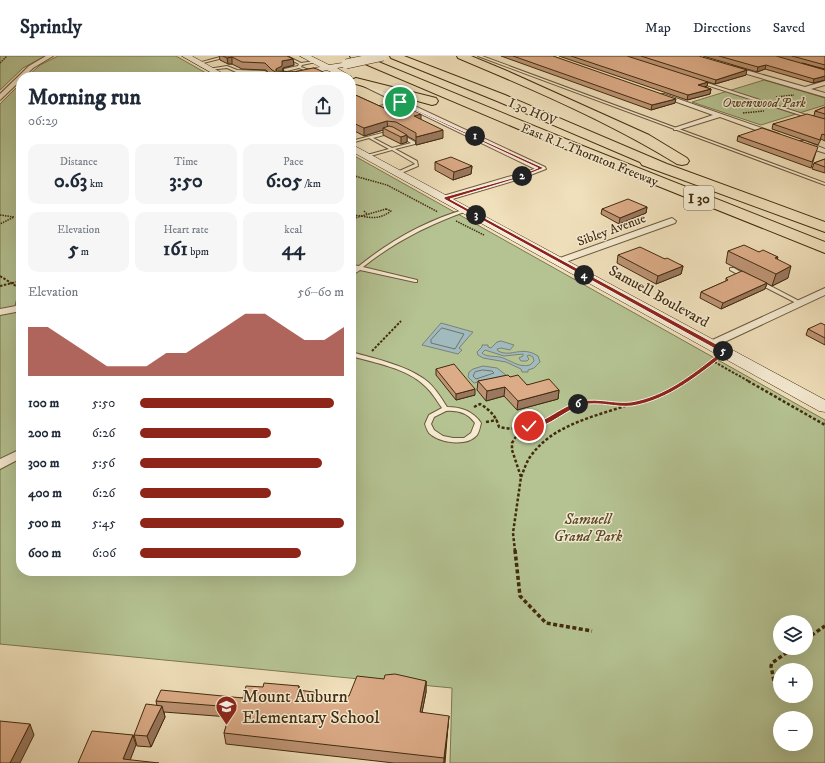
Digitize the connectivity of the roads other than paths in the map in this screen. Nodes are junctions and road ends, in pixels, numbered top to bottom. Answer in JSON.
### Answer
{"nodes":[{"id":1,"x":50,"y":56,"type":"edge"},
{"id":2,"x":186,"y":56,"type":"edge"},
{"id":3,"x":221,"y":56,"type":"edge"},
{"id":4,"x":288,"y":56,"type":"edge"},
{"id":5,"x":356,"y":56,"type":"edge"},
{"id":6,"x":383,"y":56,"type":"edge"},
{"id":7,"x":395,"y":56,"type":"edge"},
{"id":8,"x":406,"y":56,"type":"edge"},
{"id":9,"x":462,"y":56,"type":"edge"},
{"id":10,"x":479,"y":56,"type":"edge"},
{"id":11,"x":301,"y":62,"type":"edge"},
{"id":12,"x":370,"y":62,"type":"junction"},
{"id":13,"x":200,"y":63,"type":"junction"},
{"id":14,"x":728,"y":67,"type":"edge"},
{"id":15,"x":327,"y":68,"type":"junction"},
{"id":16,"x":210,"y":69,"type":"junction"},
{"id":17,"x":245,"y":71,"type":"junction"},
{"id":18,"x":26,"y":72,"type":"edge"},
{"id":19,"x":216,"y":72,"type":"edge"},
{"id":20,"x":241,"y":72,"type":"edge"},
{"id":21,"x":264,"y":72,"type":"edge"},
{"id":22,"x":285,"y":72,"type":"edge"},
{"id":23,"x":308,"y":72,"type":"joint"},
{"id":24,"x":336,"y":72,"type":"edge"},
{"id":25,"x":356,"y":80,"type":"edge"},
{"id":26,"x":694,"y":80,"type":"edge"},
{"id":27,"x":356,"y":81,"type":"edge"},
{"id":28,"x":16,"y":82,"type":"edge"},
{"id":29,"x":825,"y":83,"type":"edge"},
{"id":30,"x":805,"y":89,"type":"junction"},
{"id":31,"x":653,"y":92,"type":"edge"},
{"id":32,"x":825,"y":95,"type":"edge"},
{"id":33,"x":0,"y":98,"type":"edge"},
{"id":34,"x":400,"y":102,"type":"junction"},
{"id":35,"x":372,"y":104,"type":"edge"},
{"id":36,"x":378,"y":107,"type":"junction"},
{"id":37,"x":384,"y":110,"type":"edge"},
{"id":38,"x":720,"y":115,"type":"junction"},
{"id":39,"x":825,"y":122,"type":"edge"},
{"id":40,"x":676,"y":129,"type":"junction"},
{"id":41,"x":783,"y":136,"type":"edge"},
{"id":42,"x":369,"y":137,"type":"junction"},
{"id":43,"x":356,"y":141,"type":"edge"},
{"id":44,"x":797,"y":141,"type":"edge"},
{"id":45,"x":574,"y":147,"type":"junction"},
{"id":46,"x":356,"y":149,"type":"edge"},
{"id":47,"x":393,"y":150,"type":"junction"},
{"id":48,"x":825,"y":151,"type":"edge"},
{"id":49,"x":368,"y":156,"type":"junction"},
{"id":50,"x":676,"y":166,"type":"junction"},
{"id":51,"x":398,"y":173,"type":"junction"},
{"id":52,"x":825,"y":184,"type":"edge"},
{"id":53,"x":446,"y":198,"type":"junction"},
{"id":54,"x":466,"y":210,"type":"junction"},
{"id":55,"x":825,"y":217,"type":"edge"},
{"id":56,"x":672,"y":221,"type":"dead end"},
{"id":57,"x":825,"y":227,"type":"edge"},
{"id":58,"x":825,"y":234,"type":"edge"},
{"id":59,"x":825,"y":248,"type":"edge"},
{"id":60,"x":560,"y":261,"type":"junction"},
{"id":61,"x":356,"y":267,"type":"edge"},
{"id":62,"x":359,"y":268,"type":"junction"},
{"id":63,"x":732,"y":269,"type":"dead end"},
{"id":64,"x":356,"y":271,"type":"edge"},
{"id":65,"x":415,"y":281,"type":"dead end"},
{"id":66,"x":825,"y":292,"type":"edge"},
{"id":67,"x":800,"y":303,"type":"junction"},
{"id":68,"x":16,"y":310,"type":"edge"},
{"id":69,"x":0,"y":312,"type":"edge"},
{"id":70,"x":712,"y":344,"type":"junction"},
{"id":71,"x":356,"y":356,"type":"edge"},
{"id":72,"x":825,"y":407,"type":"edge"},
{"id":73,"x":445,"y":410,"type":"junction"},
{"id":74,"x":16,"y":456,"type":"edge"},
{"id":75,"x":0,"y":465,"type":"edge"}],
"edges":[{"from":1,"to":18,"type":"street"},
{"from":2,"to":13,"type":"main road"},
{"from":3,"to":13,"type":"lane"},
{"from":4,"to":11,"type":"lane"},
{"from":5,"to":12,"type":"highway","name":"East R L Thornton Freeway","number":"I 30"},
{"from":6,"to":15,"type":"main road","bridge":true},
{"from":7,"to":50,"type":"highway","name":"I 30 HOV"},
{"from":8,"to":50,"type":"highway"},
{"from":9,"to":50,"type":"highway"},
{"from":10,"to":40,"type":"lane"},
{"from":11,"to":15,"type":"main road"},
{"from":11,"to":22,"type":"lane"},
{"from":11,"to":23,"type":"lane"},
{"from":12,"to":45,"type":"highway","name":"East R L Thornton Freeway","number":"I 30"},
{"from":12,"to":50,"type":"highway"},
{"from":13,"to":16,"type":"main road"},
{"from":14,"to":30,"type":"street"},
{"from":15,"to":23,"type":"main road"},
{"from":15,"to":24,"type":"main road"},
{"from":16,"to":17,"type":"lane"},
{"from":16,"to":19,"type":"main road"},
{"from":17,"to":20,"type":"lane"},
{"from":17,"to":21,"type":"lane"},
{"from":25,"to":45,"type":"highway"},
{"from":26,"to":39,"type":"lane"},
{"from":27,"to":34,"type":"street"},
{"from":28,"to":33,"type":"street"},
{"from":29,"to":30,"type":"street"},
{"from":30,"to":32,"type":"street"},
{"from":31,"to":38,"type":"street"},
{"from":34,"to":36,"type":"lane"},
{"from":34,"to":53,"type":"street"},
{"from":35,"to":36,"type":"lane"},
{"from":36,"to":37,"type":"lane"},
{"from":38,"to":40,"type":"street"},
{"from":38,"to":41,"type":"street"},
{"from":40,"to":52,"type":"lane"},
{"from":42,"to":43,"type":"lane"},
{"from":42,"to":47,"type":"lane"},
{"from":42,"to":47,"type":"lane"},
{"from":44,"to":48,"type":"street"},
{"from":45,"to":59,"type":"highway","name":"East R L Thornton Freeway","number":"I 30"},
{"from":46,"to":49,"type":"main road","name":"Samuell Boulevard"},
{"from":47,"to":49,"type":"lane"},
{"from":47,"to":51,"type":"lane"},
{"from":49,"to":51,"type":"main road","name":"Samuell Boulevard"},
{"from":50,"to":55,"type":"highway","number":"I 30"},
{"from":50,"to":57,"type":"highway","name":"I 30 HOV"},
{"from":50,"to":58,"type":"highway","name":"I 30 HOV"},
{"from":51,"to":53,"type":"main road","name":"Samuell Boulevard"},
{"from":53,"to":54,"type":"main road","name":"Samuell Boulevard"},
{"from":54,"to":60,"type":"main road","name":"Samuell Boulevard"},
{"from":54,"to":62,"type":"lane"},
{"from":56,"to":60,"type":"street","name":"Sibley Avenue"},
{"from":60,"to":70,"type":"main road","name":"Samuell Boulevard"},
{"from":61,"to":62,"type":"lane"},
{"from":62,"to":64,"type":"lane"},
{"from":62,"to":65,"type":"lane"},
{"from":63,"to":67,"type":"lane"},
{"from":66,"to":67,"type":"street"},
{"from":67,"to":70,"type":"street"},
{"from":68,"to":69,"type":"street"},
{"from":70,"to":72,"type":"main road","name":"Samuell Boulevard"},
{"from":71,"to":73,"type":"lane"},
{"from":73,"to":73,"type":"lane"},
{"from":74,"to":75,"type":"street"}]}
